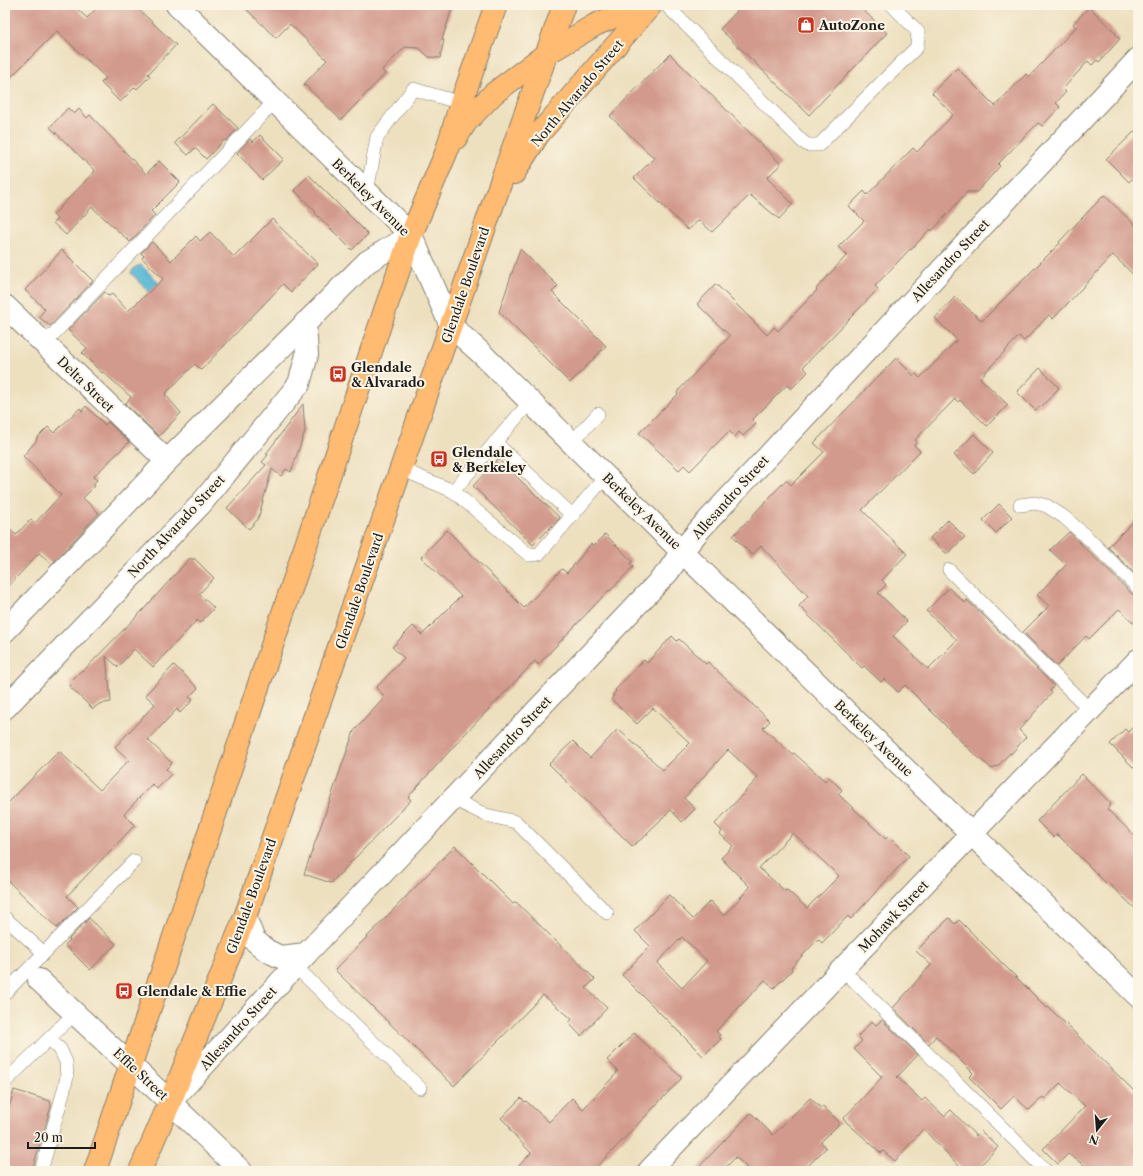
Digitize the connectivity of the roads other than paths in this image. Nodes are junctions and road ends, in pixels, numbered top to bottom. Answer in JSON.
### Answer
{"nodes":[{"id":1,"x":177,"y":5,"type":"edge"},
{"id":2,"x":496,"y":5,"type":"edge"},
{"id":3,"x":564,"y":5,"type":"edge"},
{"id":4,"x":641,"y":5,"type":"edge"},
{"id":5,"x":651,"y":5,"type":"edge"},
{"id":6,"x":666,"y":5,"type":"edge"},
{"id":7,"x":892,"y":5,"type":"edge"},
{"id":8,"x":546,"y":54,"type":"junction"},
{"id":9,"x":1138,"y":59,"type":"edge"},
{"id":10,"x":275,"y":101,"type":"junction"},
{"id":11,"x":461,"y":103,"type":"junction"},
{"id":12,"x":446,"y":153,"type":"junction"},
{"id":13,"x":366,"y":192,"type":"junction"},
{"id":14,"x":493,"y":204,"type":"junction"},
{"id":15,"x":410,"y":235,"type":"junction"},
{"id":16,"x":5,"y":306,"type":"edge"},
{"id":17,"x":305,"y":323,"type":"junction"},
{"id":18,"x":451,"y":326,"type":"junction"},
{"id":19,"x":44,"y":344,"type":"junction"},
{"id":20,"x":530,"y":402,"type":"junction"},
{"id":21,"x":598,"y":414,"type":"dead end"},
{"id":22,"x":495,"y":442,"type":"junction"},
{"id":23,"x":571,"y":443,"type":"junction"},
{"id":24,"x":167,"y":461,"type":"junction"},
{"id":25,"x":401,"y":469,"type":"junction"},
{"id":26,"x":606,"y":476,"type":"junction"},
{"id":27,"x":453,"y":491,"type":"junction"},
{"id":28,"x":1020,"y":504,"type":"dead end"},
{"id":29,"x":572,"y":515,"type":"junction"},
{"id":30,"x":682,"y":551,"type":"junction"},
{"id":31,"x":949,"y":570,"type":"dead end"},
{"id":32,"x":1138,"y":588,"type":"edge"},
{"id":33,"x":5,"y":631,"type":"edge"},
{"id":34,"x":1138,"y":660,"type":"edge"},
{"id":35,"x":5,"y":708,"type":"edge"},
{"id":36,"x":1090,"y":710,"type":"junction"},
{"id":37,"x":453,"y":799,"type":"junction"},
{"id":38,"x":972,"y":833,"type":"junction"},
{"id":39,"x":134,"y":861,"type":"dead end"},
{"id":40,"x":607,"y":913,"type":"dead end"},
{"id":41,"x":245,"y":917,"type":"junction"},
{"id":42,"x":5,"y":918,"type":"edge"},
{"id":43,"x":44,"y":953,"type":"junction"},
{"id":44,"x":301,"y":960,"type":"junction"},
{"id":45,"x":842,"y":969,"type":"junction"},
{"id":46,"x":34,"y":974,"type":"junction"},
{"id":47,"x":5,"y":993,"type":"edge"},
{"id":48,"x":1138,"y":996,"type":"edge"},
{"id":49,"x":75,"y":1013,"type":"junction"},
{"id":50,"x":49,"y":1039,"type":"junction"},
{"id":51,"x":132,"y":1065,"type":"junction"},
{"id":52,"x":5,"y":1082,"type":"edge"},
{"id":53,"x":420,"y":1088,"type":"dead end"},
{"id":54,"x":170,"y":1102,"type":"junction"},
{"id":55,"x":41,"y":1171,"type":"edge"},
{"id":56,"x":96,"y":1171,"type":"edge"},
{"id":57,"x":140,"y":1171,"type":"edge"},
{"id":58,"x":241,"y":1171,"type":"edge"},
{"id":59,"x":649,"y":1171,"type":"edge"},
{"id":60,"x":1046,"y":1171,"type":"edge"}],
"edges":[{"from":1,"to":10,"type":"street","name":"Berkeley Avenue"},
{"from":2,"to":11,"type":"main road"},
{"from":3,"to":8,"type":"main road","name":"Glendale Boulevard"},
{"from":4,"to":8,"type":"main road","name":"North Alvarado Street"},
{"from":5,"to":14,"type":"main road","name":"North Alvarado Street"},
{"from":6,"to":7,"type":"lane"},
{"from":8,"to":12,"type":"main road","name":"North Alvarado Street"},
{"from":8,"to":14,"type":"main road","name":"Glendale Boulevard"},
{"from":9,"to":30,"type":"street","name":"Allesandro Street"},
{"from":10,"to":13,"type":"street","name":"Berkeley Avenue"},
{"from":10,"to":19,"type":"lane"},
{"from":11,"to":12,"type":"main road"},
{"from":11,"to":13,"type":"lane"},
{"from":12,"to":15,"type":"main road"},
{"from":13,"to":15,"type":"street","name":"Berkeley Avenue"},
{"from":14,"to":18,"type":"main road","name":"Glendale Boulevard"},
{"from":15,"to":17,"type":"street"},
{"from":15,"to":18,"type":"street","name":"Berkeley Avenue"},
{"from":15,"to":51,"type":"main road"},
{"from":16,"to":19,"type":"street","name":"Delta Street"},
{"from":17,"to":24,"type":"street"},
{"from":17,"to":35,"type":"street","name":"North Alvarado Street"},
{"from":18,"to":20,"type":"street","name":"Berkeley Avenue"},
{"from":18,"to":25,"type":"main road","name":"Glendale Boulevard"},
{"from":19,"to":24,"type":"street","name":"Delta Street"},
{"from":20,"to":22,"type":"lane"},
{"from":20,"to":23,"type":"street","name":"Berkeley Avenue"},
{"from":21,"to":23,"type":"lane"},
{"from":22,"to":27,"type":"lane"},
{"from":22,"to":29,"type":"lane"},
{"from":23,"to":26,"type":"street","name":"Berkeley Avenue"},
{"from":24,"to":33,"type":"street"},
{"from":25,"to":27,"type":"lane"},
{"from":25,"to":41,"type":"main road","name":"Glendale Boulevard"},
{"from":26,"to":29,"type":"lane"},
{"from":26,"to":30,"type":"street","name":"Berkeley Avenue"},
{"from":27,"to":29,"type":"lane"},
{"from":28,"to":32,"type":"lane"},
{"from":30,"to":37,"type":"street","name":"Allesandro Street"},
{"from":30,"to":38,"type":"street","name":"Berkeley Avenue"},
{"from":31,"to":36,"type":"lane"},
{"from":34,"to":36,"type":"street","name":"Mohawk Street"},
{"from":36,"to":38,"type":"street","name":"Mohawk Street"},
{"from":37,"to":40,"type":"lane"},
{"from":37,"to":44,"type":"street","name":"Allesandro Street"},
{"from":38,"to":45,"type":"street","name":"Mohawk Street"},
{"from":38,"to":48,"type":"street","name":"Berkeley Avenue"},
{"from":39,"to":43,"type":"lane"},
{"from":41,"to":44,"type":"street"},
{"from":41,"to":54,"type":"main road","name":"Glendale Boulevard"},
{"from":42,"to":43,"type":"lane"},
{"from":43,"to":46,"type":"lane"},
{"from":44,"to":53,"type":"lane"},
{"from":44,"to":54,"type":"street","name":"Allesandro Street"},
{"from":45,"to":59,"type":"street","name":"Mohawk Street"},
{"from":45,"to":60,"type":"lane"},
{"from":46,"to":47,"type":"lane"},
{"from":46,"to":49,"type":"street","name":"Effie Street"},
{"from":49,"to":50,"type":"lane"},
{"from":49,"to":51,"type":"street","name":"Effie Street"},
{"from":50,"to":52,"type":"lane"},
{"from":50,"to":55,"type":"lane"},
{"from":51,"to":54,"type":"street","name":"Effie Street"},
{"from":51,"to":56,"type":"main road"},
{"from":54,"to":57,"type":"main road","name":"Glendale Boulevard"},
{"from":54,"to":58,"type":"street","name":"Effie Street"}]}
